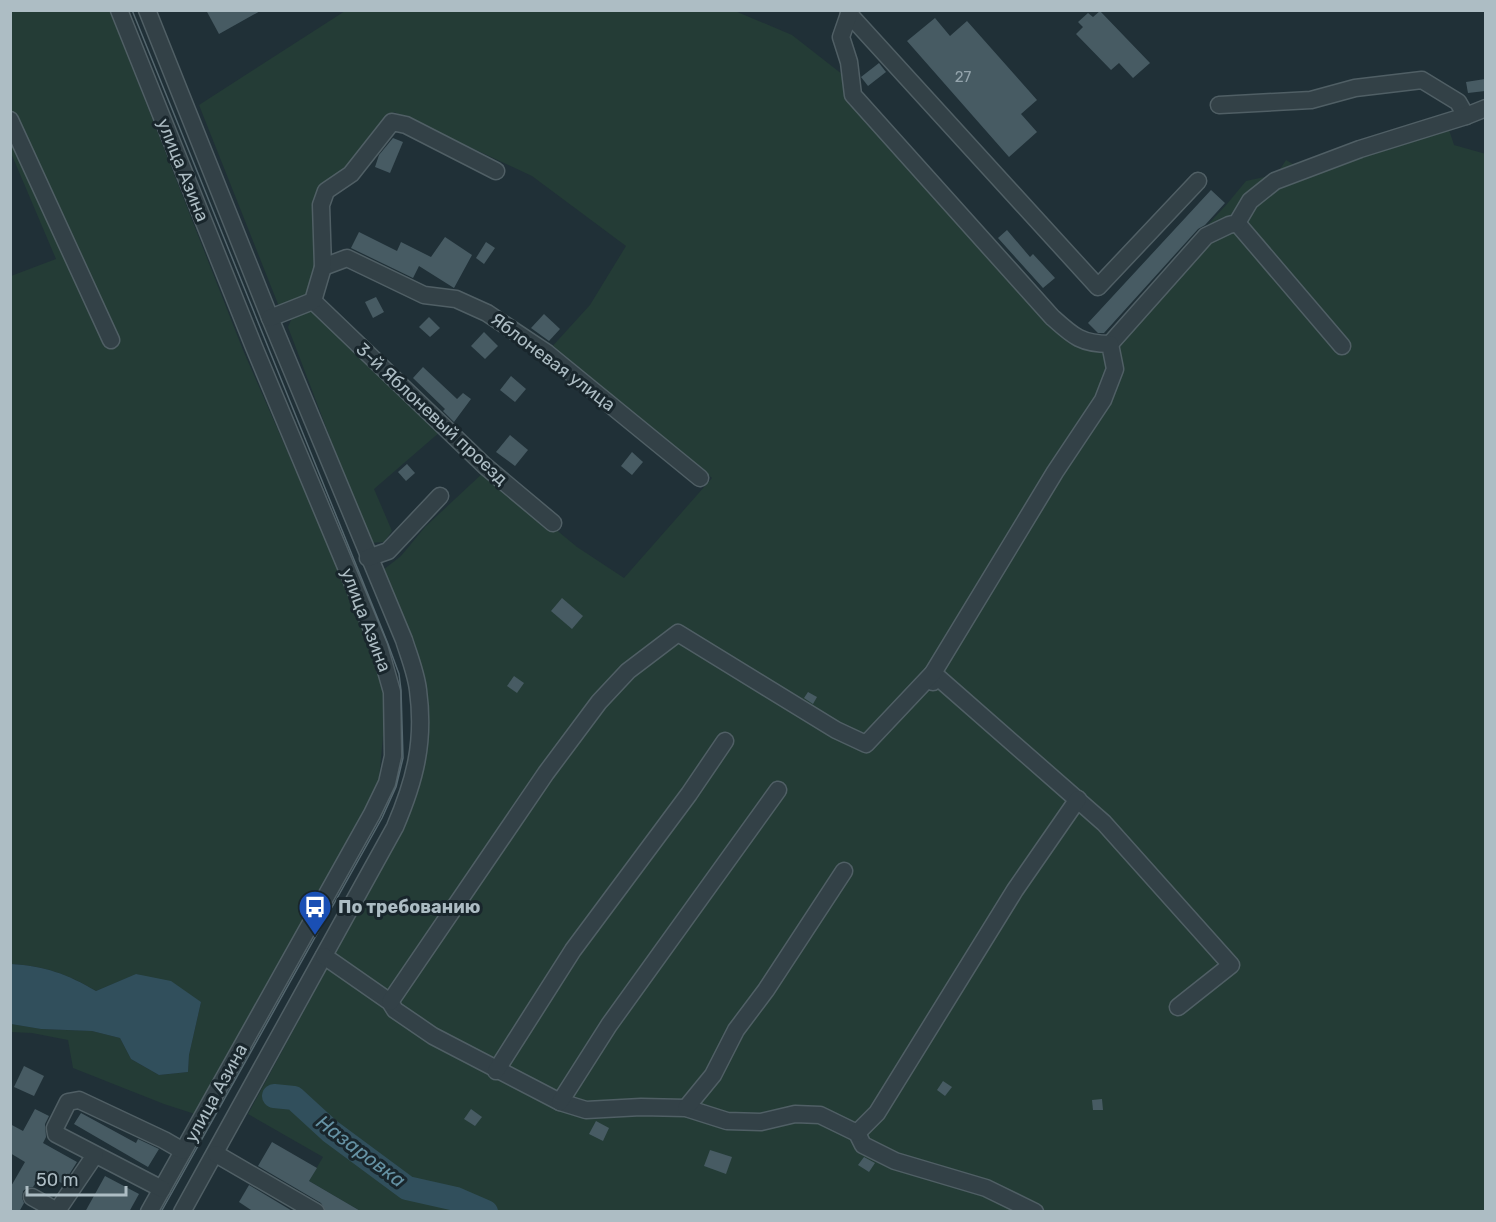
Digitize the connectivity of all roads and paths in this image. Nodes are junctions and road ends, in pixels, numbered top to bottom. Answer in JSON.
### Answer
{"nodes":[{"id":1,"x":119,"y":10,"type":"edge"},
{"id":2,"x":147,"y":10,"type":"edge"},
{"id":3,"x":850,"y":12,"type":"edge"},
{"id":4,"x":1220,"y":105,"type":"dead end"},
{"id":5,"x":1485,"y":108,"type":"edge"},
{"id":6,"x":1466,"y":116,"type":"junction"},
{"id":7,"x":10,"y":120,"type":"edge"},
{"id":8,"x":496,"y":171,"type":"dead end"},
{"id":9,"x":1198,"y":181,"type":"dead end"},
{"id":10,"x":1237,"y":223,"type":"junction"},
{"id":11,"x":323,"y":267,"type":"junction"},
{"id":12,"x":313,"y":301,"type":"junction"},
{"id":13,"x":270,"y":318,"type":"junction"},
{"id":14,"x":111,"y":340,"type":"dead end"},
{"id":15,"x":1110,"y":344,"type":"junction"},
{"id":16,"x":1342,"y":346,"type":"dead end"},
{"id":17,"x":700,"y":478,"type":"dead end"},
{"id":18,"x":440,"y":496,"type":"dead end"},
{"id":19,"x":553,"y":523,"type":"dead end"},
{"id":20,"x":369,"y":558,"type":"junction"},
{"id":21,"x":933,"y":678,"type":"junction"},
{"id":22,"x":725,"y":741,"type":"dead end"},
{"id":23,"x":778,"y":790,"type":"dead end"},
{"id":24,"x":1078,"y":799,"type":"junction"},
{"id":25,"x":844,"y":871,"type":"dead end"},
{"id":26,"x":324,"y":956,"type":"junction"},
{"id":27,"x":390,"y":1002,"type":"junction"},
{"id":28,"x":1178,"y":1007,"type":"dead end"},
{"id":29,"x":496,"y":1071,"type":"junction"},
{"id":30,"x":560,"y":1102,"type":"junction"},
{"id":31,"x":686,"y":1108,"type":"junction"},
{"id":32,"x":857,"y":1133,"type":"junction"},
{"id":33,"x":183,"y":1152,"type":"junction"},
{"id":34,"x":216,"y":1154,"type":"junction"},
{"id":35,"x":95,"y":1155,"type":"junction"},
{"id":36,"x":162,"y":1189,"type":"junction"},
{"id":37,"x":32,"y":1197,"type":"dead end"},
{"id":38,"x":149,"y":1212,"type":"edge"},
{"id":39,"x":182,"y":1212,"type":"edge"},
{"id":40,"x":316,"y":1212,"type":"edge"},
{"id":41,"x":1035,"y":1212,"type":"edge"}],
"edges":[{"from":1,"to":33,"type":"street","name":"улица Азина"},
{"from":2,"to":13,"type":"street","name":"улица Азина"},
{"from":3,"to":9,"type":"street"},
{"from":3,"to":15,"type":"street"},
{"from":4,"to":6,"type":"street"},
{"from":5,"to":6,"type":"street"},
{"from":6,"to":10,"type":"street"},
{"from":7,"to":14,"type":"street"},
{"from":8,"to":11,"type":"street"},
{"from":10,"to":15,"type":"street"},
{"from":10,"to":16,"type":"street"},
{"from":11,"to":12,"type":"street"},
{"from":11,"to":17,"type":"street","name":"Яблоневая улица"},
{"from":12,"to":13,"type":"street"},
{"from":12,"to":19,"type":"street","name":"3-й Яблоневый проезд"},
{"from":13,"to":20,"type":"street","name":"улица Азина"},
{"from":15,"to":21,"type":"street"},
{"from":18,"to":20,"type":"street"},
{"from":20,"to":26,"type":"street","name":"улица Азина"},
{"from":21,"to":24,"type":"street"},
{"from":21,"to":27,"type":"street"},
{"from":22,"to":29,"type":"street"},
{"from":23,"to":30,"type":"street"},
{"from":24,"to":28,"type":"street"},
{"from":24,"to":32,"type":"street"},
{"from":25,"to":31,"type":"street"},
{"from":26,"to":27,"type":"street"},
{"from":26,"to":34,"type":"street","name":"улица Азина"},
{"from":27,"to":29,"type":"street"},
{"from":29,"to":30,"type":"street"},
{"from":30,"to":31,"type":"street"},
{"from":31,"to":32,"type":"street"},
{"from":32,"to":41,"type":"street"},
{"from":33,"to":35,"type":"street"},
{"from":33,"to":36,"type":"street","name":"улица Азина"},
{"from":34,"to":39,"type":"street","name":"улица Азина"},
{"from":34,"to":40,"type":"street"},
{"from":35,"to":36,"type":"street"},
{"from":35,"to":37,"type":"street"},
{"from":36,"to":38,"type":"street","name":"улица Азина"}]}
